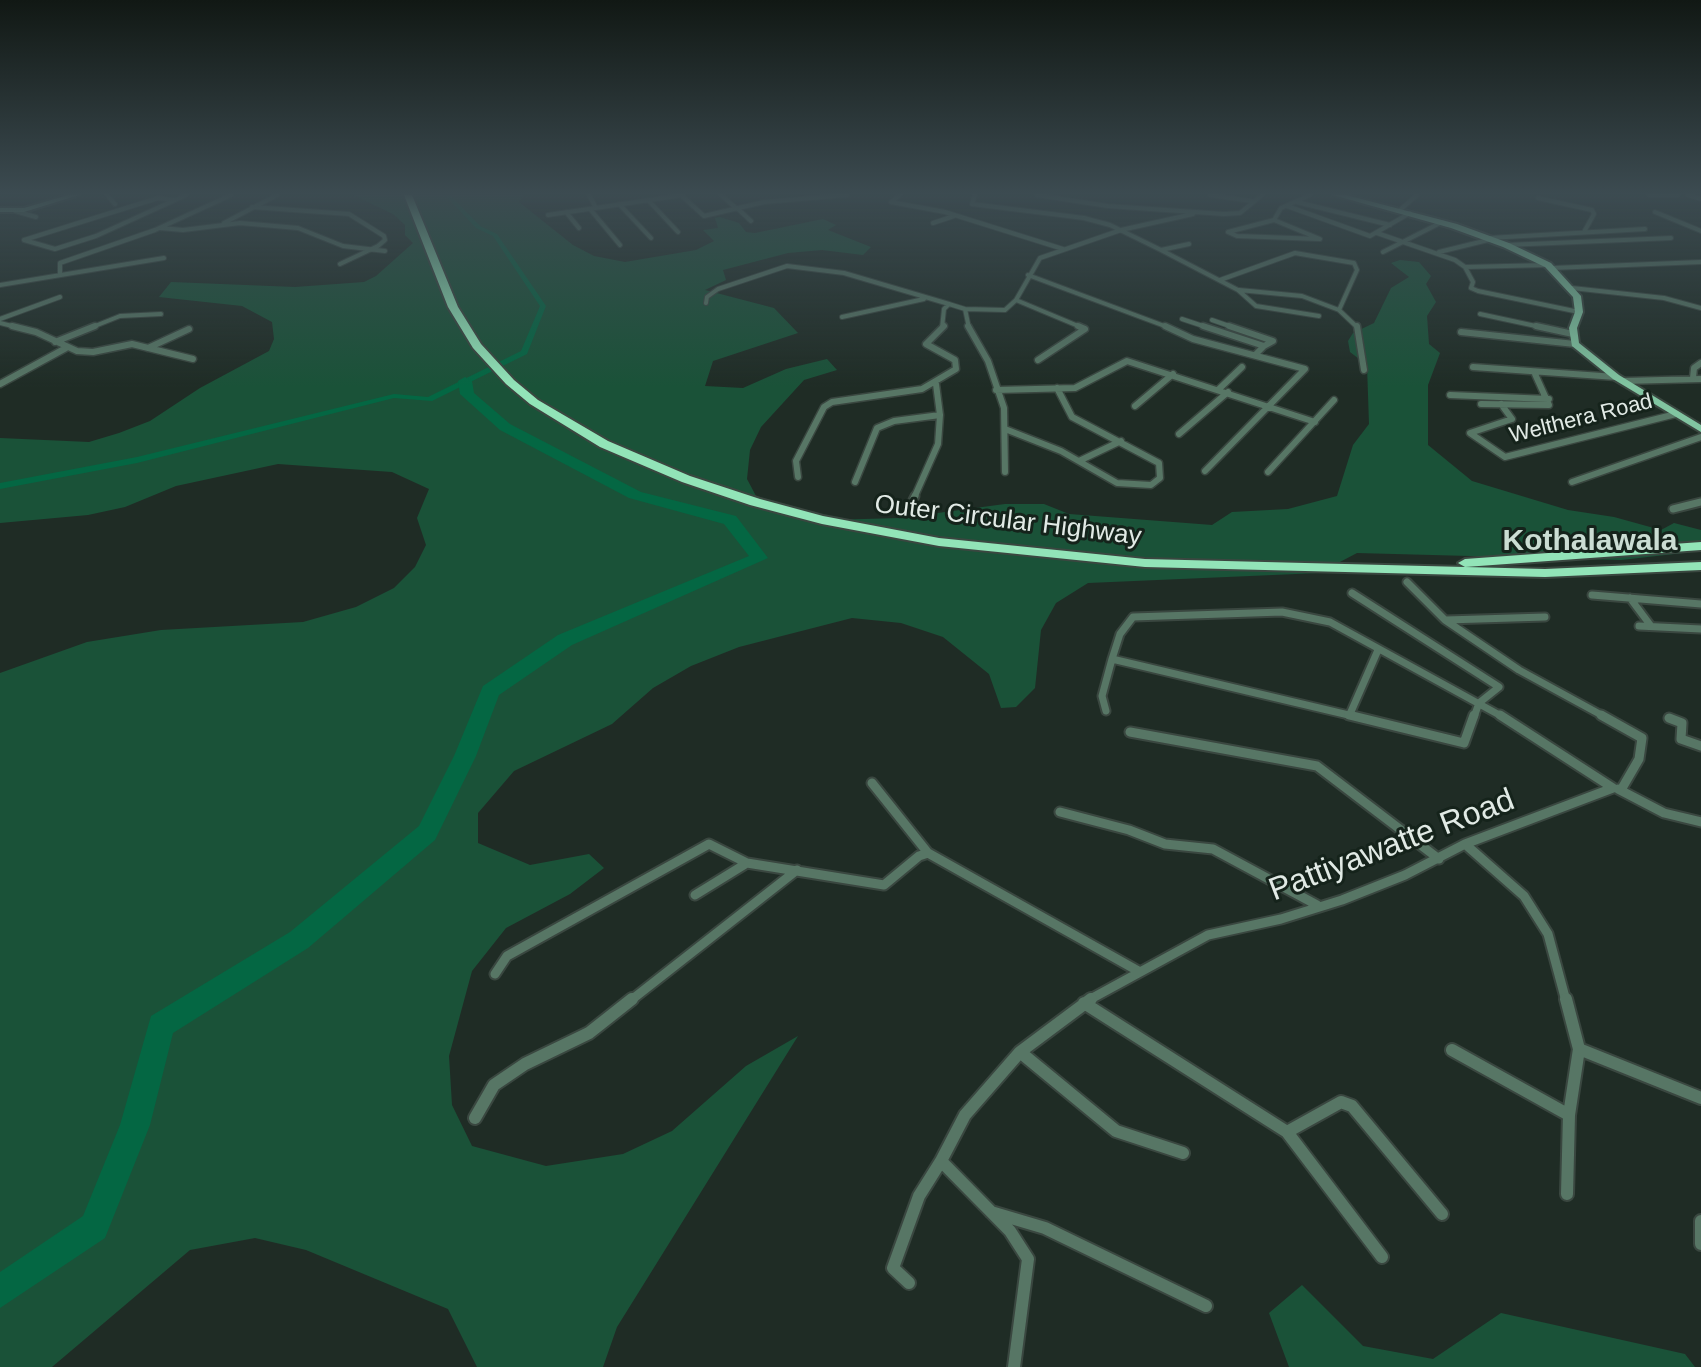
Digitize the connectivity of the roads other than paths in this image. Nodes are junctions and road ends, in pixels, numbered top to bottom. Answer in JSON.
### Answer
{"nodes":[{"id":1,"x":72,"y":259,"type":"edge"},
{"id":2,"x":158,"y":259,"type":"edge"},
{"id":3,"x":351,"y":259,"type":"edge"},
{"id":4,"x":434,"y":259,"type":"edge"},
{"id":5,"x":443,"y":259,"type":"edge"},
{"id":6,"x":1040,"y":259,"type":"edge"},
{"id":7,"x":1178,"y":259,"type":"edge"},
{"id":8,"x":1279,"y":259,"type":"edge"},
{"id":9,"x":1332,"y":259,"type":"edge"},
{"id":10,"x":1451,"y":259,"type":"edge"},
{"id":11,"x":1535,"y":259,"type":"edge"},
{"id":12,"x":1701,"y":262,"type":"edge"},
{"id":13,"x":340,"y":264,"type":"dead end"},
{"id":14,"x":1550,"y":266,"type":"junction"},
{"id":15,"x":1465,"y":267,"type":"junction"},
{"id":16,"x":60,"y":273,"type":"junction"},
{"id":17,"x":1028,"y":275,"type":"junction"},
{"id":18,"x":1220,"y":280,"type":"junction"},
{"id":19,"x":0,"y":288,"type":"edge"},
{"id":20,"x":1572,"y":288,"type":"junction"},
{"id":21,"x":1238,"y":290,"type":"junction"},
{"id":22,"x":60,"y":297,"type":"dead end"},
{"id":23,"x":933,"y":299,"type":"junction"},
{"id":24,"x":1016,"y":300,"type":"junction"},
{"id":25,"x":706,"y":303,"type":"dead end"},
{"id":26,"x":949,"y":304,"type":"junction"},
{"id":27,"x":1701,"y":308,"type":"edge"},
{"id":28,"x":965,"y":309,"type":"junction"},
{"id":29,"x":1339,"y":310,"type":"junction"},
{"id":30,"x":1579,"y":312,"type":"junction"},
{"id":31,"x":161,"y":314,"type":"dead end"},
{"id":32,"x":1480,"y":314,"type":"dead end"},
{"id":33,"x":1319,"y":316,"type":"dead end"},
{"id":34,"x":842,"y":317,"type":"dead end"},
{"id":35,"x":1182,"y":319,"type":"dead end"},
{"id":36,"x":1212,"y":320,"type":"dead end"},
{"id":37,"x":0,"y":321,"type":"edge"},
{"id":38,"x":189,"y":329,"type":"dead end"},
{"id":39,"x":1461,"y":332,"type":"dead end"},
{"id":40,"x":1574,"y":339,"type":"junction"},
{"id":41,"x":55,"y":342,"type":"junction"},
{"id":42,"x":1264,"y":346,"type":"junction"},
{"id":43,"x":66,"y":348,"type":"junction"},
{"id":44,"x":148,"y":348,"type":"junction"},
{"id":45,"x":1256,"y":354,"type":"junction"},
{"id":46,"x":193,"y":359,"type":"dead end"},
{"id":47,"x":1038,"y":360,"type":"dead end"},
{"id":48,"x":1701,"y":363,"type":"edge"},
{"id":49,"x":1242,"y":367,"type":"dead end"},
{"id":50,"x":1473,"y":367,"type":"dead end"},
{"id":51,"x":1364,"y":370,"type":"dead end"},
{"id":52,"x":1173,"y":374,"type":"junction"},
{"id":53,"x":1535,"y":374,"type":"junction"},
{"id":54,"x":1693,"y":378,"type":"junction"},
{"id":55,"x":1620,"y":379,"type":"junction"},
{"id":56,"x":1701,"y":379,"type":"edge"},
{"id":57,"x":0,"y":384,"type":"edge"},
{"id":58,"x":936,"y":384,"type":"junction"},
{"id":59,"x":1057,"y":388,"type":"junction"},
{"id":60,"x":1219,"y":389,"type":"junction"},
{"id":61,"x":996,"y":390,"type":"junction"},
{"id":62,"x":1228,"y":392,"type":"junction"},
{"id":63,"x":1450,"y":395,"type":"dead end"},
{"id":64,"x":1549,"y":399,"type":"junction"},
{"id":65,"x":1334,"y":400,"type":"dead end"},
{"id":66,"x":1481,"y":404,"type":"dead end"},
{"id":67,"x":1501,"y":404,"type":"junction"},
{"id":68,"x":1135,"y":406,"type":"dead end"},
{"id":69,"x":1270,"y":406,"type":"junction"},
{"id":70,"x":1676,"y":414,"type":"junction"},
{"id":71,"x":940,"y":415,"type":"junction"},
{"id":72,"x":1315,"y":422,"type":"junction"},
{"id":73,"x":1005,"y":429,"type":"junction"},
{"id":74,"x":1701,"y":429,"type":"edge"},
{"id":75,"x":1179,"y":434,"type":"dead end"},
{"id":76,"x":1701,"y":437,"type":"edge"},
{"id":77,"x":1121,"y":441,"type":"junction"},
{"id":78,"x":1079,"y":461,"type":"junction"},
{"id":79,"x":1205,"y":471,"type":"dead end"},
{"id":80,"x":1005,"y":472,"type":"dead end"},
{"id":81,"x":1268,"y":472,"type":"dead end"},
{"id":82,"x":798,"y":477,"type":"dead end"},
{"id":83,"x":855,"y":482,"type":"dead end"},
{"id":84,"x":1572,"y":482,"type":"dead end"},
{"id":85,"x":913,"y":500,"type":"dead end"},
{"id":86,"x":1701,"y":502,"type":"edge"},
{"id":87,"x":1673,"y":509,"type":"dead end"},
{"id":88,"x":1701,"y":546,"type":"edge"},
{"id":89,"x":1701,"y":555,"type":"edge"},
{"id":90,"x":1439,"y":564,"type":"junction"},
{"id":91,"x":1366,"y":566,"type":"junction"},
{"id":92,"x":1701,"y":566,"type":"edge"},
{"id":93,"x":1545,"y":573,"type":"junction"},
{"id":94,"x":1701,"y":577,"type":"edge"},
{"id":95,"x":1407,"y":582,"type":"dead end"},
{"id":96,"x":1352,"y":593,"type":"dead end"},
{"id":97,"x":1592,"y":595,"type":"dead end"},
{"id":98,"x":1630,"y":598,"type":"junction"},
{"id":99,"x":1701,"y":604,"type":"edge"},
{"id":100,"x":1545,"y":617,"type":"dead end"},
{"id":101,"x":1445,"y":620,"type":"junction"},
{"id":102,"x":1639,"y":626,"type":"dead end"},
{"id":103,"x":1651,"y":626,"type":"junction"},
{"id":104,"x":1701,"y":629,"type":"edge"},
{"id":105,"x":1378,"y":650,"type":"junction"},
{"id":106,"x":1112,"y":659,"type":"junction"},
{"id":107,"x":1479,"y":703,"type":"junction"},
{"id":108,"x":1106,"y":711,"type":"dead end"},
{"id":109,"x":1350,"y":714,"type":"junction"},
{"id":110,"x":1669,"y":718,"type":"dead end"},
{"id":111,"x":1130,"y":732,"type":"dead end"},
{"id":112,"x":1701,"y":746,"type":"edge"},
{"id":113,"x":872,"y":783,"type":"dead end"},
{"id":114,"x":1617,"y":789,"type":"junction"},
{"id":115,"x":1060,"y":812,"type":"dead end"},
{"id":116,"x":1701,"y":822,"type":"edge"},
{"id":117,"x":1465,"y":844,"type":"junction"},
{"id":118,"x":928,"y":853,"type":"junction"},
{"id":119,"x":1439,"y":859,"type":"junction"},
{"id":120,"x":747,"y":863,"type":"junction"},
{"id":121,"x":797,"y":870,"type":"junction"},
{"id":122,"x":695,"y":895,"type":"dead end"},
{"id":123,"x":1317,"y":905,"type":"junction"},
{"id":124,"x":1140,"y":972,"type":"junction"},
{"id":125,"x":495,"y":974,"type":"dead end"},
{"id":126,"x":1084,"y":1003,"type":"junction"},
{"id":127,"x":1579,"y":1049,"type":"junction"},
{"id":128,"x":1452,"y":1050,"type":"dead end"},
{"id":129,"x":1020,"y":1052,"type":"junction"},
{"id":130,"x":1701,"y":1098,"type":"edge"},
{"id":131,"x":1569,"y":1115,"type":"junction"},
{"id":132,"x":475,"y":1118,"type":"dead end"},
{"id":133,"x":1287,"y":1132,"type":"junction"},
{"id":134,"x":1183,"y":1153,"type":"dead end"},
{"id":135,"x":941,"y":1161,"type":"junction"},
{"id":136,"x":1567,"y":1194,"type":"dead end"},
{"id":137,"x":989,"y":1211,"type":"junction"},
{"id":138,"x":1442,"y":1214,"type":"dead end"},
{"id":139,"x":1701,"y":1221,"type":"edge"},
{"id":140,"x":1701,"y":1244,"type":"edge"},
{"id":141,"x":1382,"y":1257,"type":"dead end"},
{"id":142,"x":909,"y":1283,"type":"dead end"},
{"id":143,"x":1206,"y":1306,"type":"dead end"},
{"id":144,"x":1014,"y":1367,"type":"edge"}],
"edges":[{"from":1,"to":16,"type":"street"},
{"from":2,"to":16,"type":"street"},
{"from":3,"to":13,"type":"street"},
{"from":4,"to":91,"type":"highway","name":"Outer Circular Highway"},
{"from":5,"to":91,"type":"highway","name":"Outer Circular Highway"},
{"from":6,"to":17,"type":"street"},
{"from":7,"to":18,"type":"street"},
{"from":8,"to":18,"type":"street"},
{"from":9,"to":29,"type":"street"},
{"from":10,"to":15,"type":"street"},
{"from":11,"to":14,"type":"main road"},
{"from":12,"to":14,"type":"street"},
{"from":14,"to":15,"type":"street"},
{"from":14,"to":20,"type":"main road"},
{"from":15,"to":30,"type":"street"},
{"from":16,"to":19,"type":"street"},
{"from":17,"to":24,"type":"street"},
{"from":17,"to":45,"type":"street"},
{"from":18,"to":21,"type":"street"},
{"from":20,"to":27,"type":"street"},
{"from":20,"to":30,"type":"main road"},
{"from":21,"to":29,"type":"street"},
{"from":21,"to":33,"type":"street"},
{"from":22,"to":37,"type":"street"},
{"from":23,"to":25,"type":"street"},
{"from":23,"to":26,"type":"street"},
{"from":23,"to":34,"type":"street"},
{"from":24,"to":28,"type":"street"},
{"from":24,"to":47,"type":"street"},
{"from":26,"to":28,"type":"street"},
{"from":26,"to":58,"type":"street"},
{"from":28,"to":61,"type":"street"},
{"from":29,"to":51,"type":"street"},
{"from":30,"to":40,"type":"main road"},
{"from":31,"to":41,"type":"street"},
{"from":32,"to":40,"type":"street"},
{"from":35,"to":42,"type":"street"},
{"from":36,"to":42,"type":"street"},
{"from":37,"to":41,"type":"street"},
{"from":38,"to":44,"type":"street"},
{"from":39,"to":40,"type":"street"},
{"from":40,"to":55,"type":"main road"},
{"from":41,"to":43,"type":"street"},
{"from":42,"to":45,"type":"street"},
{"from":43,"to":44,"type":"street"},
{"from":43,"to":57,"type":"street"},
{"from":44,"to":46,"type":"street"},
{"from":45,"to":69,"type":"street"},
{"from":48,"to":54,"type":"street"},
{"from":49,"to":60,"type":"street"},
{"from":50,"to":53,"type":"street"},
{"from":52,"to":59,"type":"street"},
{"from":52,"to":60,"type":"street"},
{"from":52,"to":68,"type":"street"},
{"from":53,"to":55,"type":"street"},
{"from":53,"to":64,"type":"street"},
{"from":54,"to":55,"type":"street"},
{"from":54,"to":56,"type":"street"},
{"from":55,"to":70,"type":"main road"},
{"from":58,"to":71,"type":"street"},
{"from":58,"to":82,"type":"street"},
{"from":59,"to":61,"type":"street"},
{"from":59,"to":77,"type":"street"},
{"from":60,"to":62,"type":"street"},
{"from":61,"to":73,"type":"street"},
{"from":62,"to":69,"type":"street"},
{"from":62,"to":75,"type":"street"},
{"from":63,"to":64,"type":"street"},
{"from":64,"to":67,"type":"street"},
{"from":65,"to":72,"type":"street"},
{"from":66,"to":67,"type":"street"},
{"from":67,"to":70,"type":"street","name":"Welthera Road"},
{"from":69,"to":72,"type":"street"},
{"from":69,"to":79,"type":"street"},
{"from":70,"to":74,"type":"main road"},
{"from":71,"to":83,"type":"street"},
{"from":71,"to":85,"type":"street"},
{"from":72,"to":81,"type":"street"},
{"from":73,"to":78,"type":"street"},
{"from":73,"to":80,"type":"street"},
{"from":76,"to":84,"type":"street"},
{"from":77,"to":78,"type":"street"},
{"from":77,"to":78,"type":"street"},
{"from":86,"to":87,"type":"street"},
{"from":88,"to":90,"type":"highway"},
{"from":89,"to":90,"type":"highway","name":"Outer Circular Highway"},
{"from":90,"to":91,"type":"highway","name":"Outer Circular Highway"},
{"from":91,"to":93,"type":"highway","name":"Outer Circular Highway"},
{"from":92,"to":93,"type":"highway","name":"Outer Circular Highway"},
{"from":93,"to":94,"type":"highway"},
{"from":95,"to":101,"type":"street"},
{"from":96,"to":107,"type":"street"},
{"from":97,"to":98,"type":"street"},
{"from":98,"to":99,"type":"street"},
{"from":98,"to":103,"type":"street"},
{"from":100,"to":101,"type":"street"},
{"from":101,"to":114,"type":"street"},
{"from":102,"to":103,"type":"street"},
{"from":103,"to":104,"type":"street"},
{"from":105,"to":106,"type":"street"},
{"from":105,"to":107,"type":"street"},
{"from":105,"to":109,"type":"street"},
{"from":106,"to":108,"type":"street"},
{"from":106,"to":109,"type":"street"},
{"from":107,"to":109,"type":"street"},
{"from":107,"to":114,"type":"street"},
{"from":110,"to":112,"type":"street"},
{"from":111,"to":119,"type":"street"},
{"from":113,"to":118,"type":"street"},
{"from":114,"to":116,"type":"street"},
{"from":114,"to":117,"type":"street","name":"Pattiyawatte Road"},
{"from":115,"to":123,"type":"street"},
{"from":117,"to":119,"type":"street","name":"Pattiyawatte Road"},
{"from":117,"to":127,"type":"street"},
{"from":118,"to":121,"type":"street"},
{"from":118,"to":124,"type":"street"},
{"from":119,"to":123,"type":"street","name":"Pattiyawatte Road"},
{"from":120,"to":121,"type":"street"},
{"from":120,"to":122,"type":"street"},
{"from":120,"to":125,"type":"street"},
{"from":121,"to":132,"type":"street"},
{"from":123,"to":124,"type":"street","name":"Pattiyawatte Road"},
{"from":124,"to":126,"type":"street","name":"Pattiyawatte Road"},
{"from":126,"to":129,"type":"street","name":"Pattiyawatte Road"},
{"from":126,"to":133,"type":"street"},
{"from":127,"to":130,"type":"street"},
{"from":127,"to":131,"type":"street"},
{"from":128,"to":131,"type":"street"},
{"from":129,"to":134,"type":"street"},
{"from":129,"to":135,"type":"street","name":"Pattiyawatte Road"},
{"from":131,"to":136,"type":"street"},
{"from":133,"to":138,"type":"street"},
{"from":133,"to":141,"type":"street"},
{"from":135,"to":137,"type":"street"},
{"from":135,"to":142,"type":"street","name":"Pattiyawatte Road"},
{"from":137,"to":143,"type":"street"},
{"from":137,"to":144,"type":"street"},
{"from":139,"to":140,"type":"street"}]}
